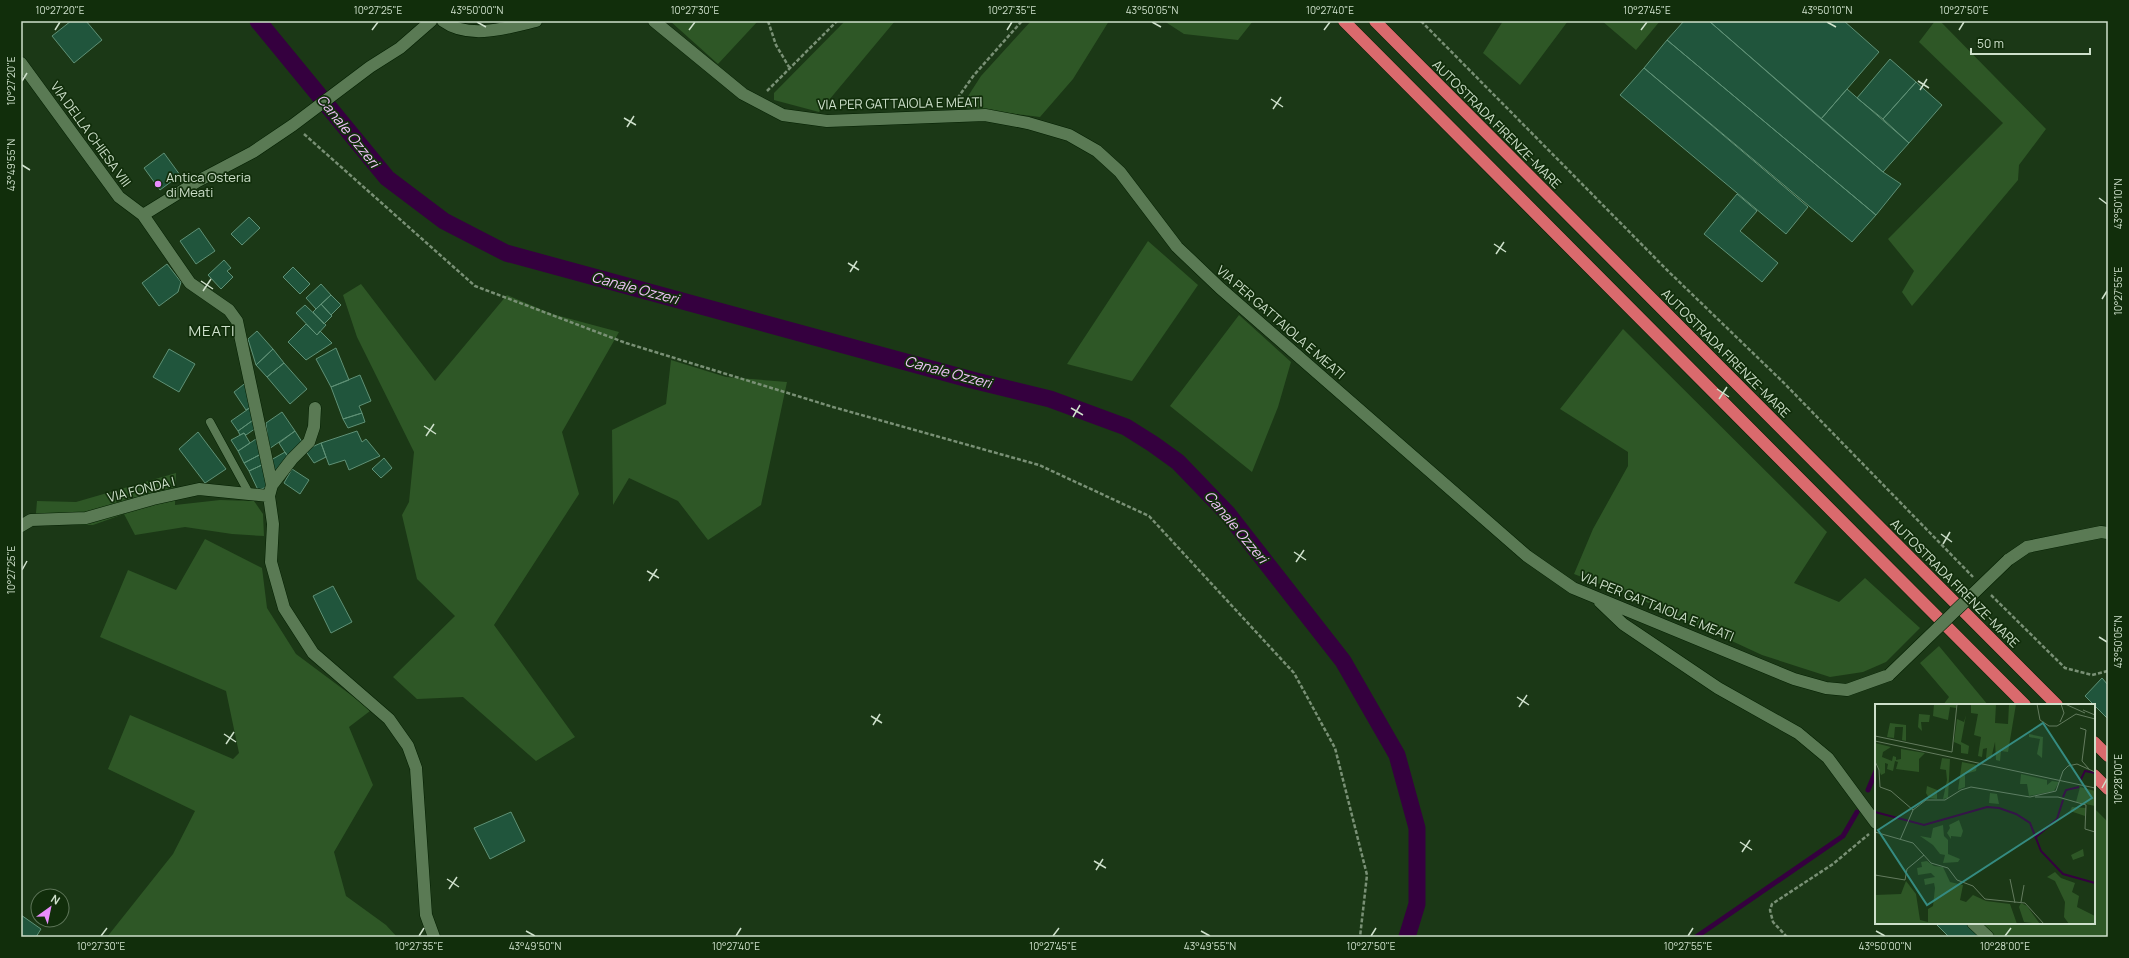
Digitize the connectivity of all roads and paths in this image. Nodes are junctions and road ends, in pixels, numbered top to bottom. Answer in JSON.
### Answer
{"nodes":[{"id":1,"x":431,"y":21,"type":"edge"},
{"id":2,"x":443,"y":21,"type":"edge"},
{"id":3,"x":536,"y":21,"type":"edge"},
{"id":4,"x":654,"y":21,"type":"edge"},
{"id":5,"x":768,"y":21,"type":"edge"},
{"id":6,"x":837,"y":21,"type":"edge"},
{"id":7,"x":1022,"y":21,"type":"edge"},
{"id":8,"x":1344,"y":21,"type":"edge"},
{"id":9,"x":1375,"y":21,"type":"edge"},
{"id":10,"x":1421,"y":21,"type":"edge"},
{"id":11,"x":21,"y":63,"type":"edge"},
{"id":12,"x":789,"y":68,"type":"junction"},
{"id":13,"x":757,"y":101,"type":"junction"},
{"id":14,"x":946,"y":117,"type":"junction"},
{"id":15,"x":293,"y":125,"type":"junction"},
{"id":16,"x":143,"y":215,"type":"junction"},
{"id":17,"x":314,"y":408,"type":"dead end"},
{"id":18,"x":210,"y":422,"type":"dead end"},
{"id":19,"x":270,"y":491,"type":"junction"},
{"id":20,"x":250,"y":495,"type":"junction"},
{"id":21,"x":21,"y":526,"type":"edge"},
{"id":22,"x":2108,"y":534,"type":"edge"},
{"id":23,"x":1978,"y":582,"type":"dead end"},
{"id":24,"x":1989,"y":593,"type":"dead end"},
{"id":25,"x":1596,"y":598,"type":"junction"},
{"id":26,"x":2108,"y":671,"type":"edge"},
{"id":27,"x":2024,"y":704,"type":"edge"},
{"id":28,"x":2056,"y":704,"type":"edge"},
{"id":29,"x":2095,"y":743,"type":"edge"},
{"id":30,"x":2108,"y":756,"type":"edge"},
{"id":31,"x":2095,"y":776,"type":"edge"},
{"id":32,"x":2108,"y":789,"type":"edge"},
{"id":33,"x":1875,"y":821,"type":"edge"},
{"id":34,"x":1870,"y":833,"type":"dead end"},
{"id":35,"x":1974,"y":924,"type":"edge"},
{"id":36,"x":434,"y":937,"type":"edge"},
{"id":37,"x":1360,"y":937,"type":"edge"},
{"id":38,"x":1786,"y":937,"type":"edge"},
{"id":39,"x":1988,"y":937,"type":"edge"}],
"edges":[{"from":1,"to":15,"type":"street"},
{"from":2,"to":3,"type":"street"},
{"from":4,"to":13,"type":"street","name":"VIA PER GATTAIOLA E MEATI"},
{"from":5,"to":12,"type":"path"},
{"from":6,"to":12,"type":"path"},
{"from":7,"to":14,"type":"path"},
{"from":8,"to":27,"type":"highway"},
{"from":9,"to":28,"type":"highway","name":"AUTOSTRADA FIRENZE-MARE"},
{"from":10,"to":23,"type":"path"},
{"from":11,"to":16,"type":"street","name":"VIA DELLA CHIESA VIII"},
{"from":12,"to":13,"type":"path"},
{"from":13,"to":14,"type":"street","name":"VIA PER GATTAIOLA E MEATI"},
{"from":14,"to":25,"type":"street","name":"VIA PER GATTAIOLA E MEATI"},
{"from":15,"to":16,"type":"street"},
{"from":15,"to":37,"type":"path"},
{"from":16,"to":19,"type":"street"},
{"from":17,"to":19,"type":"street"},
{"from":18,"to":20,"type":"lane"},
{"from":19,"to":20,"type":"street","name":"VIA FONDA I"},
{"from":19,"to":36,"type":"street"},
{"from":20,"to":21,"type":"street","name":"VIA FONDA I"},
{"from":22,"to":25,"type":"street","name":"VIA PER GATTAIOLA E MEATI","bridge":true},
{"from":24,"to":26,"type":"path"},
{"from":25,"to":33,"type":"street"},
{"from":29,"to":30,"type":"highway"},
{"from":31,"to":32,"type":"highway"},
{"from":34,"to":38,"type":"path"},
{"from":35,"to":39,"type":"street"}]}
